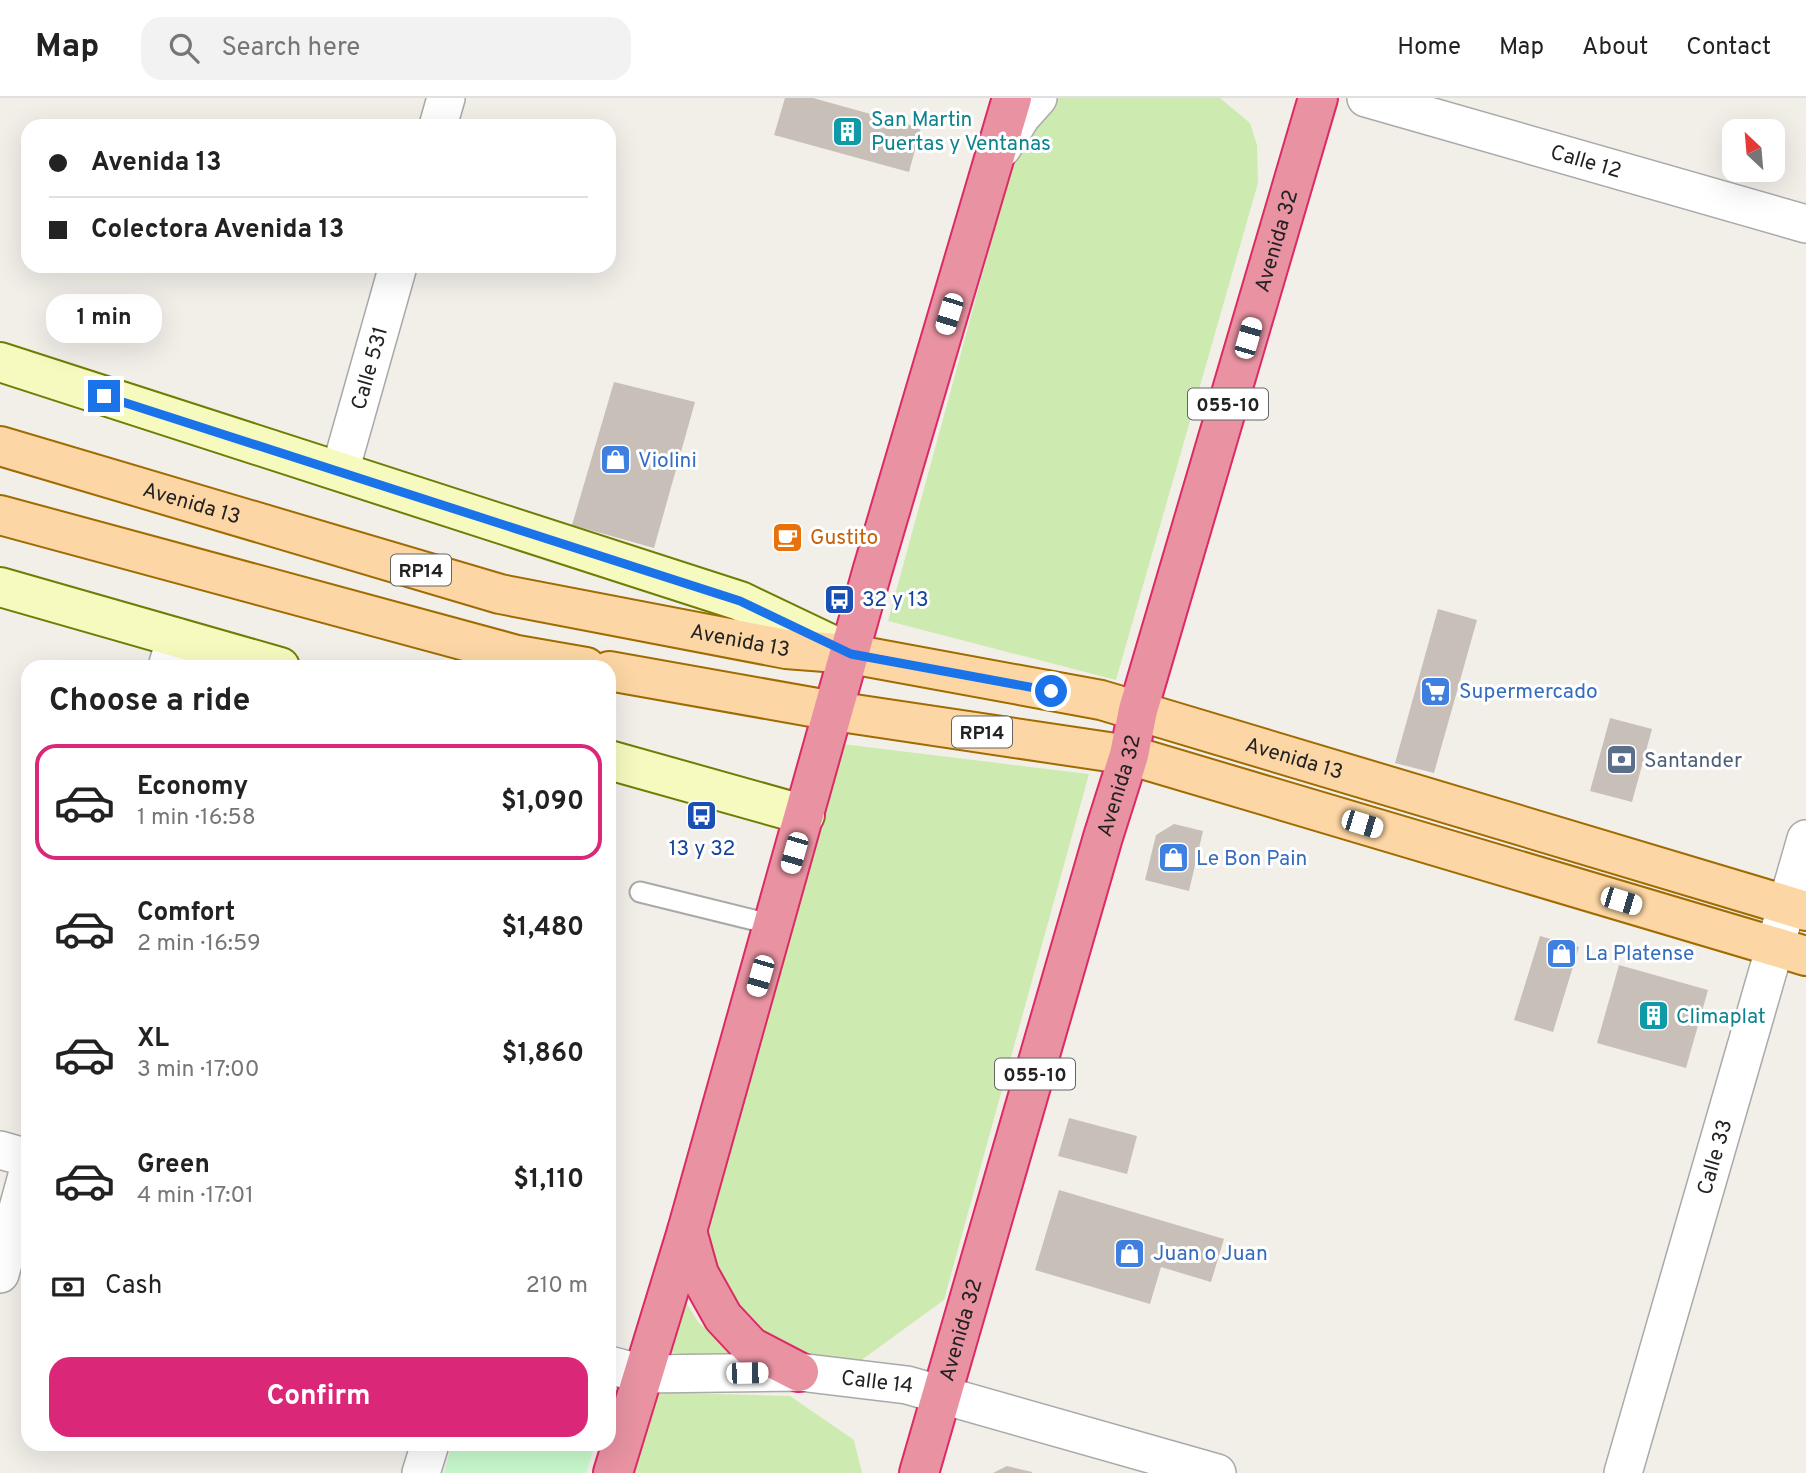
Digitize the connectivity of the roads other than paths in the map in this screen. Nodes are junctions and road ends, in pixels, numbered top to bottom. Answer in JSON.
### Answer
{"nodes":[{"id":1,"x":446,"y":98,"type":"edge"},
{"id":2,"x":1012,"y":98,"type":"edge"},
{"id":3,"x":1038,"y":98,"type":"edge"},
{"id":4,"x":1318,"y":98,"type":"edge"},
{"id":5,"x":1366,"y":98,"type":"edge"},
{"id":6,"x":440,"y":119,"type":"edge"},
{"id":7,"x":995,"y":159,"type":"junction"},
{"id":8,"x":1806,"y":224,"type":"edge"},
{"id":9,"x":396,"y":273,"type":"edge"},
{"id":10,"x":0,"y":362,"type":"edge"},
{"id":11,"x":0,"y":446,"type":"edge"},
{"id":12,"x":340,"y":471,"type":"junction"},
{"id":13,"x":0,"y":515,"type":"edge"},
{"id":14,"x":0,"y":587,"type":"edge"},
{"id":15,"x":172,"y":652,"type":"edge"},
{"id":16,"x":851,"y":654,"type":"junction"},
{"id":17,"x":230,"y":660,"type":"edge"},
{"id":18,"x":549,"y":660,"type":"edge"},
{"id":19,"x":616,"y":672,"type":"edge"},
{"id":20,"x":834,"y":710,"type":"junction"},
{"id":21,"x":1138,"y":710,"type":"junction"},
{"id":22,"x":1129,"y":755,"type":"junction"},
{"id":23,"x":616,"y":762,"type":"edge"},
{"id":24,"x":805,"y":815,"type":"junction"},
{"id":25,"x":1806,"y":839,"type":"edge"},
{"id":26,"x":640,"y":892,"type":"dead end"},
{"id":27,"x":1796,"y":908,"type":"edge"},
{"id":28,"x":774,"y":925,"type":"junction"},
{"id":29,"x":1791,"y":952,"type":"edge"},
{"id":30,"x":0,"y":1150,"type":"edge"},
{"id":31,"x":21,"y":1156,"type":"edge"},
{"id":32,"x":21,"y":1205,"type":"edge"},
{"id":33,"x":687,"y":1231,"type":"junction"},
{"id":34,"x":0,"y":1274,"type":"edge"},
{"id":35,"x":626,"y":1369,"type":"edge"},
{"id":36,"x":799,"y":1372,"type":"junction"},
{"id":37,"x":943,"y":1394,"type":"junction"},
{"id":38,"x":616,"y":1449,"type":"edge"},
{"id":39,"x":428,"y":1451,"type":"edge"},
{"id":40,"x":616,"y":1451,"type":"edge"},
{"id":41,"x":421,"y":1473,"type":"edge"},
{"id":42,"x":613,"y":1473,"type":"edge"},
{"id":43,"x":919,"y":1473,"type":"edge"},
{"id":44,"x":1217,"y":1473,"type":"edge"},
{"id":45,"x":1623,"y":1473,"type":"edge"}],
"edges":[{"from":1,"to":6,"type":"street"},
{"from":2,"to":7,"type":"highway"},
{"from":3,"to":7,"type":"street"},
{"from":4,"to":21,"type":"highway","name":"Avenida 32","number":"055-10"},
{"from":5,"to":8,"type":"street","name":"Calle 12"},
{"from":7,"to":16,"type":"highway"},
{"from":9,"to":12,"type":"street","name":"Calle 531"},
{"from":10,"to":12,"type":"street"},
{"from":11,"to":16,"type":"main road","name":"Avenida 13","number":"RP14"},
{"from":12,"to":16,"type":"street"},
{"from":13,"to":18,"type":"main road"},
{"from":14,"to":15,"type":"street"},
{"from":15,"to":17,"type":"street"},
{"from":16,"to":20,"type":"highway"},
{"from":16,"to":21,"type":"main road","name":"Avenida 13","number":"RP14"},
{"from":19,"to":20,"type":"main road","number":"RP14"},
{"from":20,"to":22,"type":"main road","number":"RP14"},
{"from":20,"to":24,"type":"highway"},
{"from":21,"to":22,"type":"highway","name":"Avenida 32","number":"055-10"},
{"from":21,"to":27,"type":"main road","name":"Avenida 13"},
{"from":22,"to":29,"type":"main road"},
{"from":22,"to":37,"type":"highway","name":"Avenida 32","number":"055-10"},
{"from":23,"to":24,"type":"street"},
{"from":24,"to":28,"type":"highway"},
{"from":25,"to":27,"type":"street","name":"Calle 33"},
{"from":26,"to":28,"type":"lane"},
{"from":27,"to":29,"type":"street","name":"Calle 33"},
{"from":28,"to":33,"type":"highway"},
{"from":29,"to":45,"type":"street","name":"Calle 33"},
{"from":30,"to":31,"type":"street"},
{"from":32,"to":34,"type":"street"},
{"from":33,"to":35,"type":"highway"},
{"from":33,"to":36,"type":"highway"},
{"from":35,"to":36,"type":"street","name":"Calle 14"},
{"from":35,"to":38,"type":"highway"},
{"from":36,"to":37,"type":"street","name":"Calle 14"},
{"from":37,"to":43,"type":"highway","name":"Avenida 32","number":"055-10"},
{"from":37,"to":44,"type":"street","name":"Calle 14"},
{"from":39,"to":41,"type":"street"},
{"from":40,"to":42,"type":"highway"}]}
